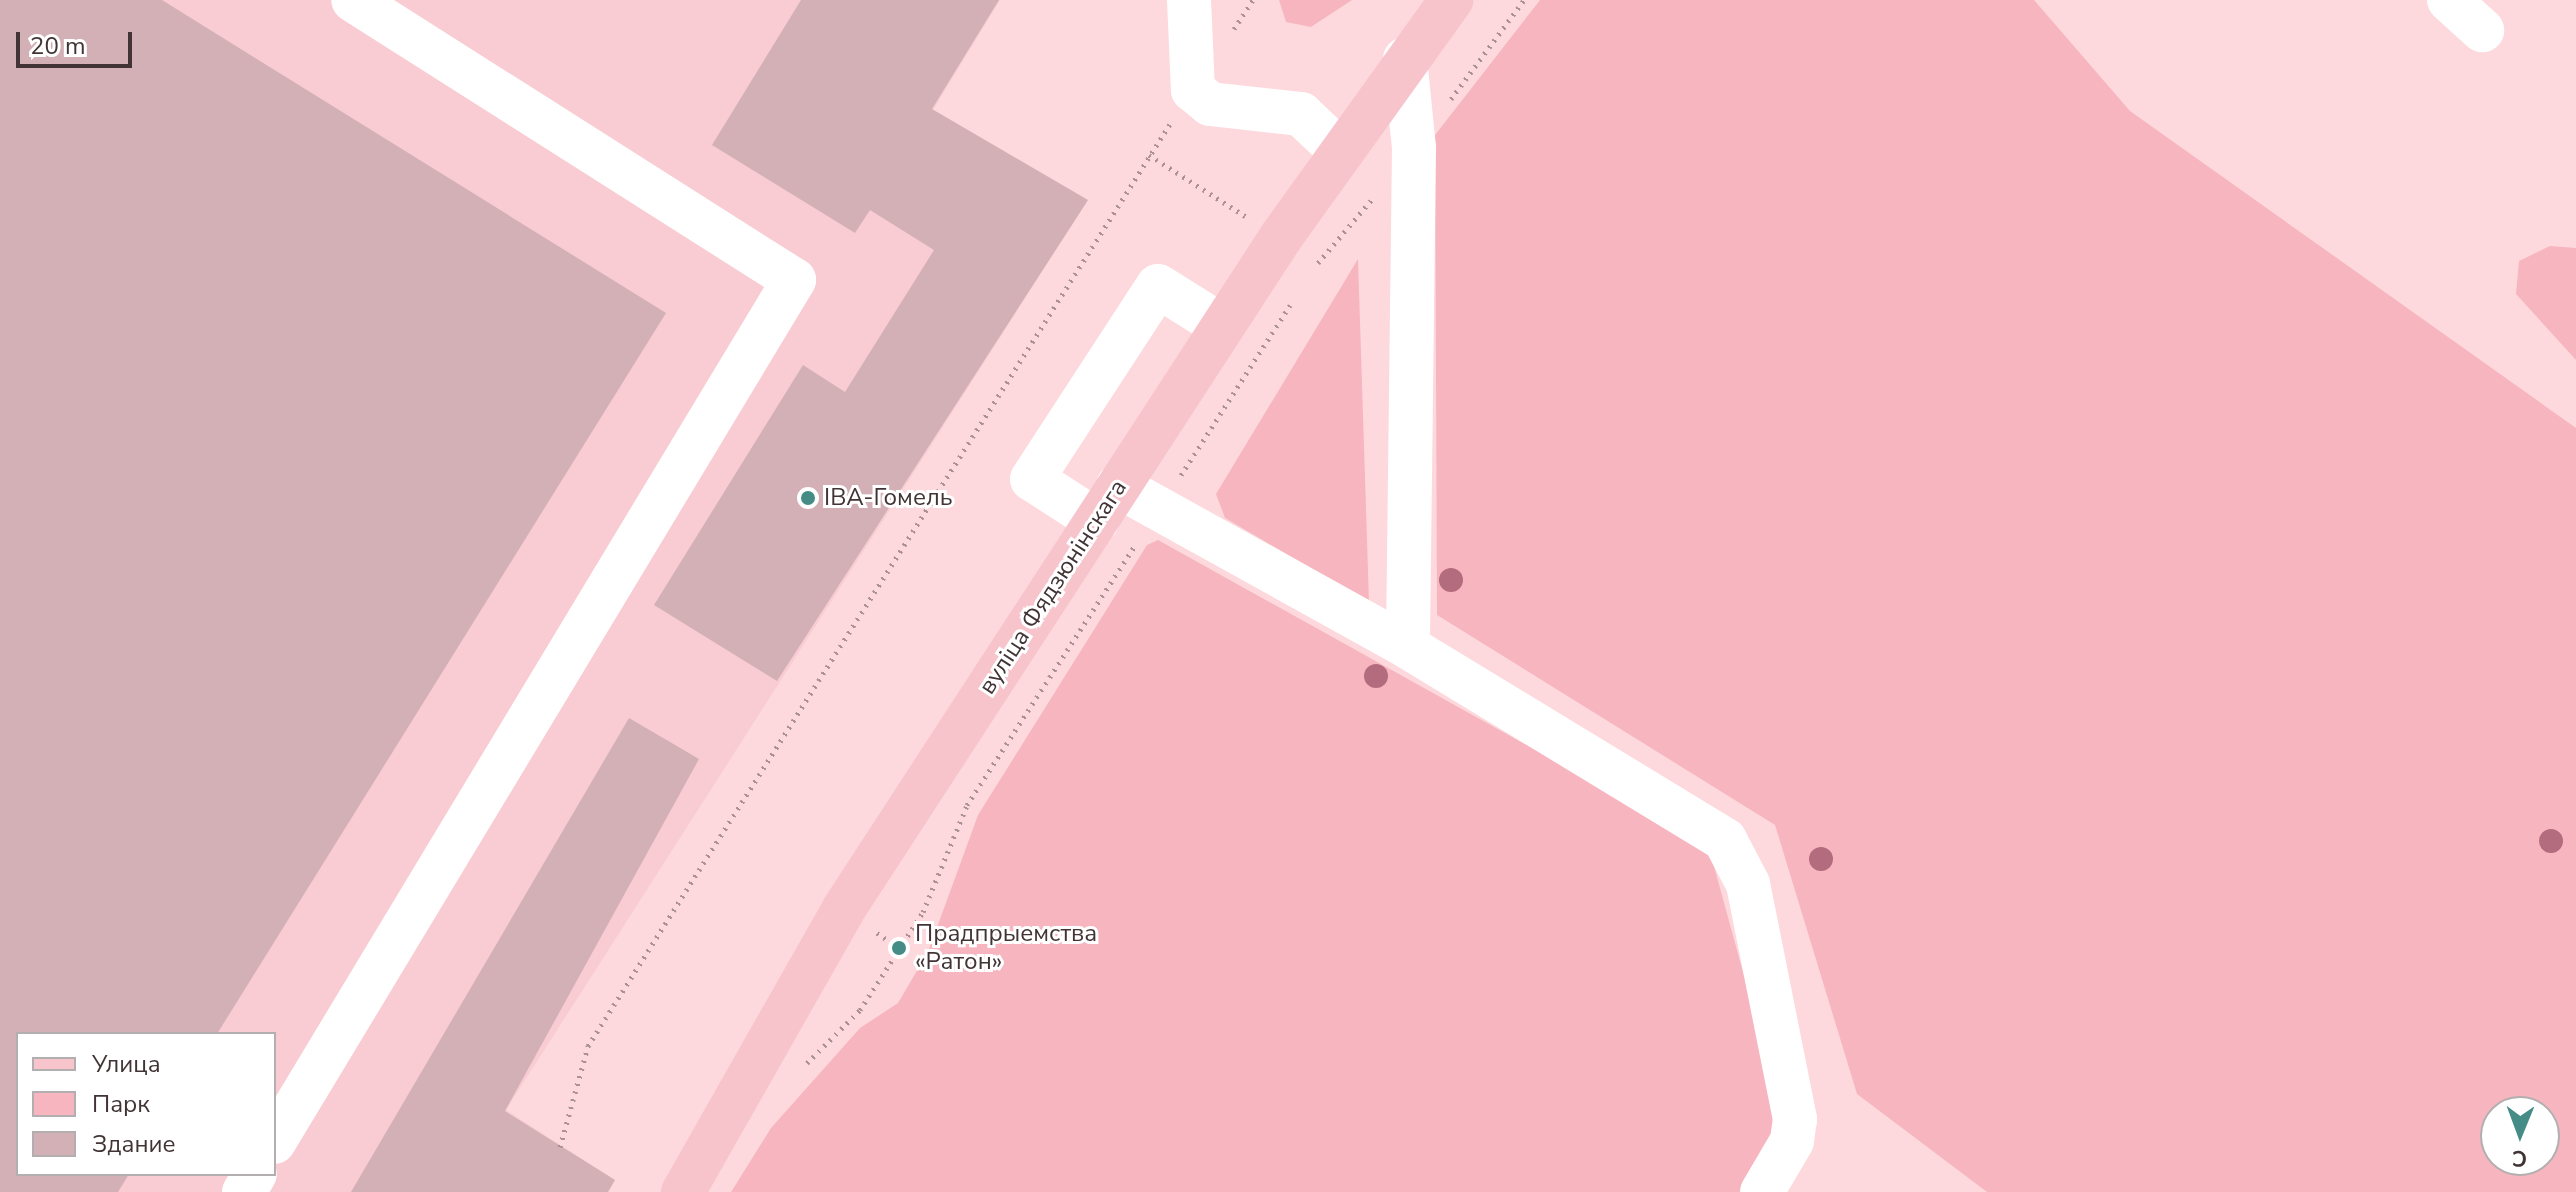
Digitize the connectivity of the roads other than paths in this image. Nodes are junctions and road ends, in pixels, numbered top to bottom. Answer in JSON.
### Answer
{"nodes":[{"id":1,"x":353,"y":0,"type":"edge"},
{"id":2,"x":1189,"y":0,"type":"edge"},
{"id":3,"x":1451,"y":0,"type":"edge"},
{"id":4,"x":2449,"y":0,"type":"edge"},
{"id":5,"x":2482,"y":30,"type":"dead end"},
{"id":6,"x":1405,"y":59,"type":"junction"},
{"id":7,"x":1339,"y":150,"type":"junction"},
{"id":8,"x":1222,"y":326,"type":"junction"},
{"id":9,"x":1108,"y":504,"type":"junction"},
{"id":10,"x":1408,"y":647,"type":"junction"},
{"id":11,"x":276,"y":1139,"type":"edge"},
{"id":12,"x":683,"y":1192,"type":"edge"},
{"id":13,"x":1762,"y":1192,"type":"edge"}],
"edges":[{"from":1,"to":11,"type":"lane"},
{"from":2,"to":7,"type":"lane"},
{"from":3,"to":6,"type":"main road","name":"вуліца Фядзюнінскага"},
{"from":4,"to":5,"type":"lane"},
{"from":6,"to":7,"type":"main road","name":"вуліца Фядзюнінскага"},
{"from":6,"to":10,"type":"lane"},
{"from":7,"to":8,"type":"main road","name":"вуліца Фядзюнінскага"},
{"from":8,"to":9,"type":"main road","name":"вуліца Фядзюнінскага"},
{"from":8,"to":9,"type":"lane"},
{"from":9,"to":10,"type":"lane"},
{"from":9,"to":12,"type":"main road","name":"вуліца Фядзюнінскага"},
{"from":10,"to":13,"type":"lane"}]}
